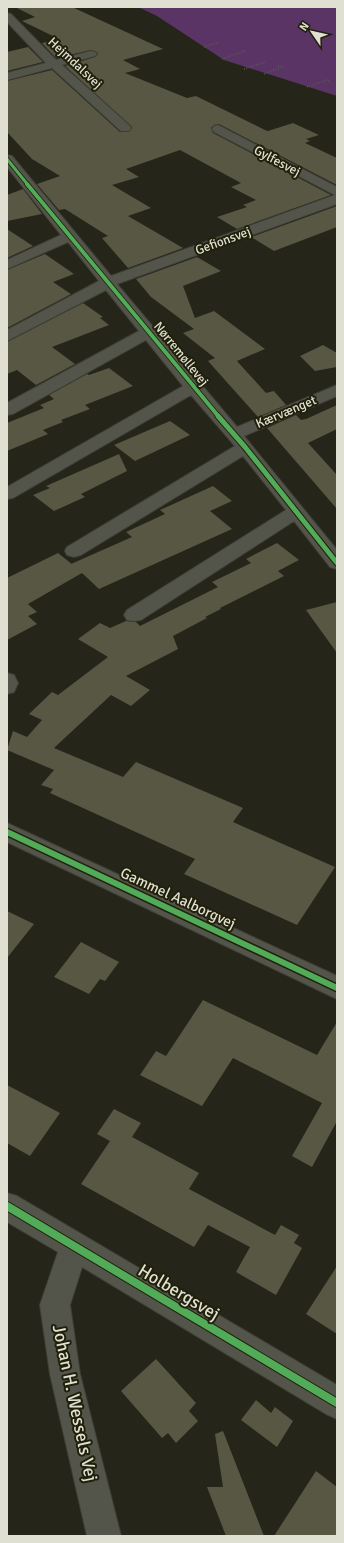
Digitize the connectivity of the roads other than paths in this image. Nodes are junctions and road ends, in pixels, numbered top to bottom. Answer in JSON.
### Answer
{"nodes":[{"id":1,"x":7,"y":16,"type":"edge"},
{"id":2,"x":91,"y":54,"type":"dead end"},
{"id":3,"x":54,"y":64,"type":"junction"},
{"id":4,"x":7,"y":77,"type":"edge"},
{"id":5,"x":125,"y":128,"type":"dead end"},
{"id":6,"x":218,"y":130,"type":"dead end"},
{"id":7,"x":8,"y":161,"type":"edge"},
{"id":8,"x":337,"y":192,"type":"edge"},
{"id":9,"x":337,"y":199,"type":"edge"},
{"id":10,"x":70,"y":236,"type":"junction"},
{"id":11,"x":7,"y":265,"type":"edge"},
{"id":12,"x":109,"y":282,"type":"junction"},
{"id":13,"x":149,"y":332,"type":"junction"},
{"id":14,"x":7,"y":336,"type":"edge"},
{"id":15,"x":193,"y":387,"type":"junction"},
{"id":16,"x":337,"y":390,"type":"edge"},
{"id":17,"x":7,"y":410,"type":"edge"},
{"id":18,"x":240,"y":441,"type":"junction"},
{"id":19,"x":7,"y":494,"type":"edge"},
{"id":20,"x":295,"y":512,"type":"junction"},
{"id":21,"x":74,"y":551,"type":"dead end"},
{"id":22,"x":337,"y":563,"type":"edge"},
{"id":23,"x":134,"y":615,"type":"dead end"},
{"id":24,"x":7,"y":680,"type":"edge"},
{"id":25,"x":7,"y":688,"type":"edge"},
{"id":26,"x":7,"y":832,"type":"edge"},
{"id":27,"x":337,"y":988,"type":"edge"},
{"id":28,"x":7,"y":1206,"type":"edge"},
{"id":29,"x":74,"y":1247,"type":"junction"},
{"id":30,"x":337,"y":1403,"type":"edge"},
{"id":31,"x":104,"y":1536,"type":"edge"}],
"edges":[{"from":1,"to":3,"type":"street","name":"Hejmdalsvej"},
{"from":2,"to":3,"type":"street"},
{"from":3,"to":4,"type":"street"},
{"from":3,"to":5,"type":"street","name":"Hejmdalsvej"},
{"from":6,"to":8,"type":"street","name":"Gylfesvej"},
{"from":7,"to":10,"type":"street","name":"Nørremøllevej"},
{"from":9,"to":12,"type":"street","name":"Gefionsvej"},
{"from":10,"to":11,"type":"street"},
{"from":10,"to":12,"type":"street","name":"Nørremøllevej"},
{"from":12,"to":13,"type":"street","name":"Nørremøllevej"},
{"from":12,"to":14,"type":"street"},
{"from":13,"to":15,"type":"street","name":"Nørremøllevej"},
{"from":13,"to":17,"type":"street","name":"Nørremøllevej"},
{"from":15,"to":18,"type":"street","name":"Nørremøllevej"},
{"from":15,"to":19,"type":"street","name":"Nørremøllevej"},
{"from":16,"to":18,"type":"street","name":"Kærvænget"},
{"from":18,"to":20,"type":"street","name":"Nørremøllevej"},
{"from":18,"to":21,"type":"street"},
{"from":20,"to":22,"type":"street","name":"Nørremøllevej"},
{"from":20,"to":23,"type":"street"},
{"from":24,"to":25,"type":"street"},
{"from":26,"to":27,"type":"street","name":"Gammel Aalborgvej"},
{"from":28,"to":29,"type":"street","name":"Holbergsvej"},
{"from":29,"to":30,"type":"street","name":"Holbergsvej"},
{"from":29,"to":31,"type":"street","name":"Johan H. Wessels Vej"}]}
